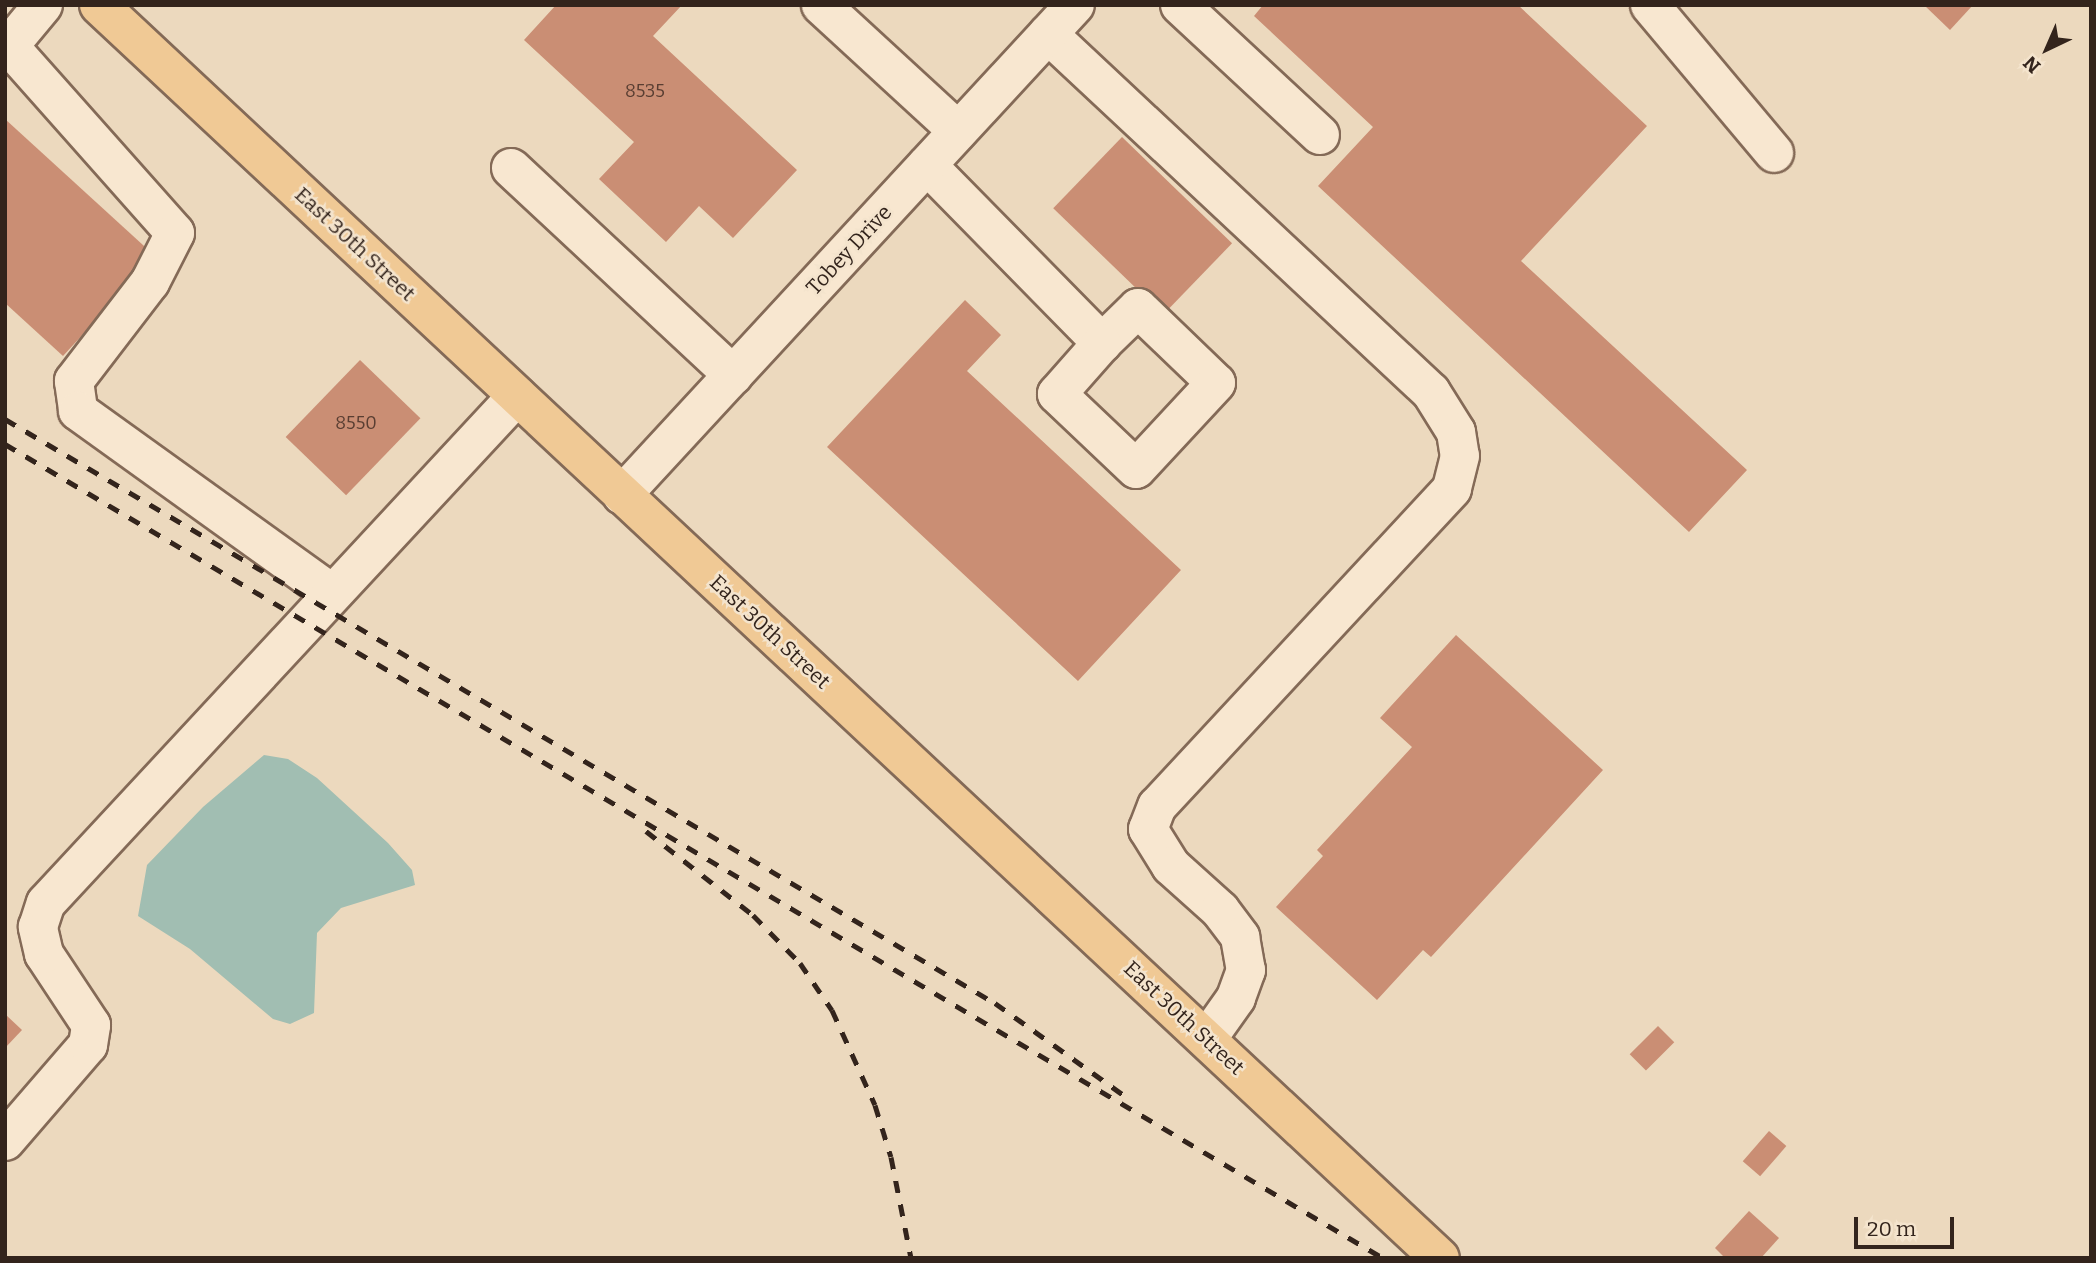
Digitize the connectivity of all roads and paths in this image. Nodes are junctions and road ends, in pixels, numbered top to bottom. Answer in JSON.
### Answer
{"nodes":[{"id":1,"x":43,"y":5,"type":"edge"},
{"id":2,"x":99,"y":5,"type":"edge"},
{"id":3,"x":821,"y":5,"type":"edge"},
{"id":4,"x":1075,"y":5,"type":"edge"},
{"id":5,"x":1180,"y":5,"type":"edge"},
{"id":6,"x":1650,"y":5,"type":"edge"},
{"id":7,"x":1048,"y":34,"type":"junction"},
{"id":8,"x":7,"y":45,"type":"edge"},
{"id":9,"x":958,"y":131,"type":"junction"},
{"id":10,"x":1320,"y":135,"type":"dead end"},
{"id":11,"x":1774,"y":153,"type":"dead end"},
{"id":12,"x":927,"y":165,"type":"junction"},
{"id":13,"x":511,"y":168,"type":"dead end"},
{"id":14,"x":1102,"y":343,"type":"dead end"},
{"id":15,"x":733,"y":375,"type":"junction"},
{"id":16,"x":517,"y":396,"type":"junction"},
{"id":17,"x":622,"y":495,"type":"junction"},
{"id":18,"x":331,"y":593,"type":"junction"},
{"id":19,"x":1207,"y":1040,"type":"junction"},
{"id":20,"x":5,"y":1141,"type":"edge"},
{"id":21,"x":1440,"y":1258,"type":"edge"}],
"edges":[{"from":1,"to":8,"type":"street"},
{"from":2,"to":16,"type":"main road","name":"East 30th Street"},
{"from":3,"to":9,"type":"street"},
{"from":4,"to":7,"type":"street","name":"Tobey Drive"},
{"from":5,"to":10,"type":"street"},
{"from":6,"to":11,"type":"street"},
{"from":7,"to":9,"type":"street","name":"Tobey Drive"},
{"from":7,"to":19,"type":"street"},
{"from":8,"to":18,"type":"street"},
{"from":9,"to":12,"type":"street","name":"Tobey Drive"},
{"from":12,"to":14,"type":"street"},
{"from":12,"to":15,"type":"street","name":"Tobey Drive"},
{"from":13,"to":15,"type":"street"},
{"from":15,"to":17,"type":"street","name":"Tobey Drive"},
{"from":16,"to":17,"type":"main road","name":"East 30th Street"},
{"from":16,"to":18,"type":"street"},
{"from":17,"to":19,"type":"main road","name":"East 30th Street"},
{"from":18,"to":20,"type":"street"},
{"from":19,"to":21,"type":"main road","name":"East 30th Street"}]}
